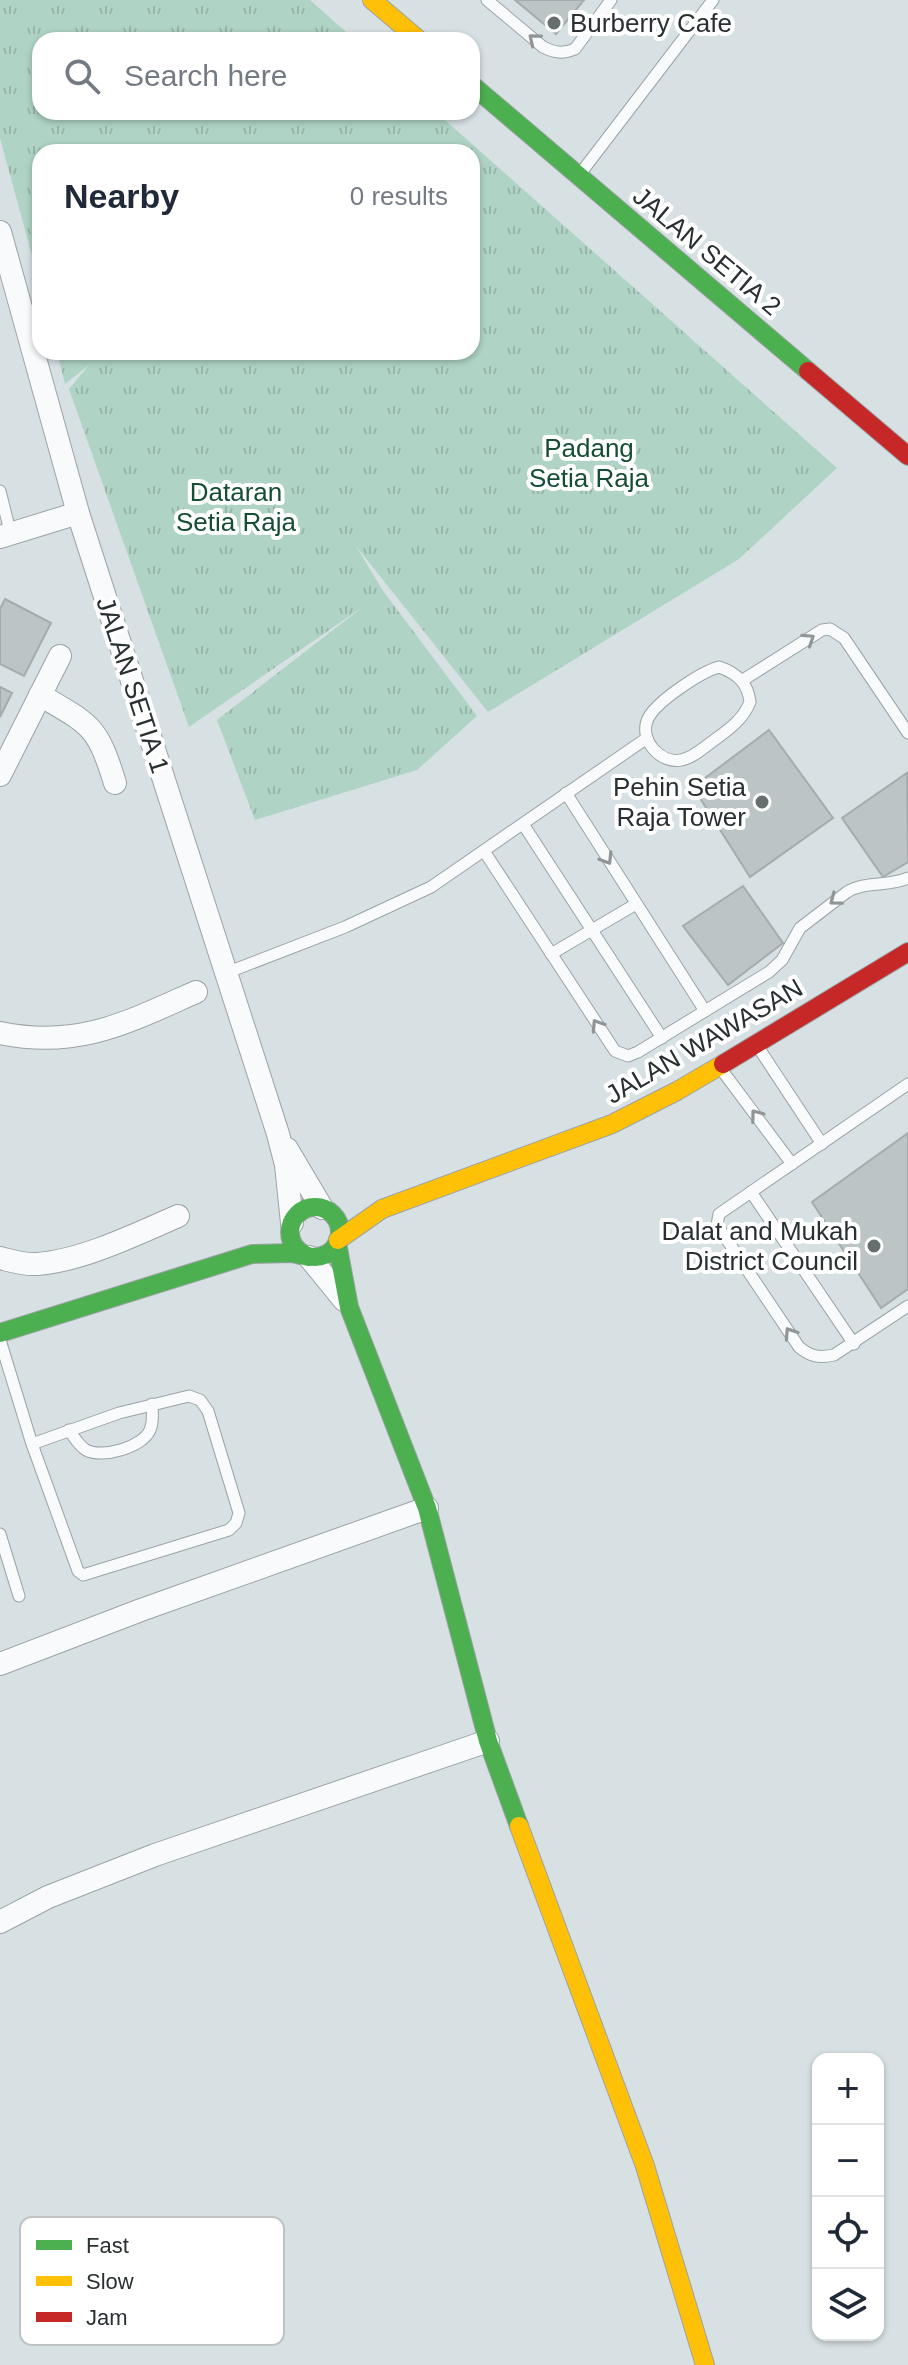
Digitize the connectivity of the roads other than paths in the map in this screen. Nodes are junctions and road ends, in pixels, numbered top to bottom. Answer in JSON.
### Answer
{"nodes":[{"id":1,"x":372,"y":0,"type":"edge"},
{"id":2,"x":487,"y":0,"type":"edge"},
{"id":3,"x":611,"y":0,"type":"edge"},
{"id":4,"x":713,"y":0,"type":"edge"},
{"id":5,"x":410,"y":32,"type":"edge"},
{"id":6,"x":480,"y":92,"type":"edge"},
{"id":7,"x":579,"y":176,"type":"junction"},
{"id":8,"x":0,"y":232,"type":"edge"},
{"id":9,"x":32,"y":347,"type":"edge"},
{"id":10,"x":36,"y":360,"type":"edge"},
{"id":11,"x":908,"y":456,"type":"edge"},
{"id":12,"x":0,"y":491,"type":"edge"},
{"id":13,"x":78,"y":513,"type":"junction"},
{"id":14,"x":5,"y":536,"type":"edge"},
{"id":15,"x":60,"y":656,"type":"dead end"},
{"id":16,"x":743,"y":680,"type":"junction"},
{"id":17,"x":40,"y":695,"type":"junction"},
{"id":18,"x":908,"y":733,"type":"edge"},
{"id":19,"x":647,"y":738,"type":"junction"},
{"id":20,"x":0,"y":775,"type":"edge"},
{"id":21,"x":115,"y":783,"type":"dead end"},
{"id":22,"x":566,"y":793,"type":"junction"},
{"id":23,"x":523,"y":824,"type":"junction"},
{"id":24,"x":484,"y":851,"type":"junction"},
{"id":25,"x":908,"y":878,"type":"edge"},
{"id":26,"x":636,"y":904,"type":"junction"},
{"id":27,"x":592,"y":930,"type":"junction"},
{"id":28,"x":908,"y":952,"type":"edge"},
{"id":29,"x":551,"y":954,"type":"junction"},
{"id":30,"x":226,"y":973,"type":"junction"},
{"id":31,"x":196,"y":992,"type":"dead end"},
{"id":32,"x":705,"y":1011,"type":"junction"},
{"id":33,"x":0,"y":1033,"type":"edge"},
{"id":34,"x":662,"y":1038,"type":"junction"},
{"id":35,"x":756,"y":1044,"type":"junction"},
{"id":36,"x":719,"y":1066,"type":"junction"},
{"id":37,"x":908,"y":1084,"type":"edge"},
{"id":38,"x":278,"y":1134,"type":"junction"},
{"id":39,"x":822,"y":1144,"type":"junction"},
{"id":40,"x":792,"y":1164,"type":"junction"},
{"id":41,"x":751,"y":1192,"type":"junction"},
{"id":42,"x":322,"y":1208,"type":"junction"},
{"id":43,"x":382,"y":1209,"type":"junction"},
{"id":44,"x":178,"y":1216,"type":"dead end"},
{"id":45,"x":292,"y":1223,"type":"junction"},
{"id":46,"x":338,"y":1242,"type":"junction"},
{"id":47,"x":252,"y":1254,"type":"junction"},
{"id":48,"x":309,"y":1257,"type":"junction"},
{"id":49,"x":0,"y":1258,"type":"edge"},
{"id":50,"x":908,"y":1306,"type":"edge"},
{"id":51,"x":349,"y":1307,"type":"junction"},
{"id":52,"x":0,"y":1333,"type":"edge"},
{"id":53,"x":0,"y":1340,"type":"edge"},
{"id":54,"x":854,"y":1344,"type":"junction"},
{"id":55,"x":152,"y":1404,"type":"junction"},
{"id":56,"x":69,"y":1430,"type":"junction"},
{"id":57,"x":32,"y":1444,"type":"junction"},
{"id":58,"x":427,"y":1508,"type":"junction"},
{"id":59,"x":0,"y":1534,"type":"edge"},
{"id":60,"x":19,"y":1596,"type":"dead end"},
{"id":61,"x":0,"y":1664,"type":"edge"},
{"id":62,"x":488,"y":1741,"type":"junction"},
{"id":63,"x":0,"y":1922,"type":"edge"},
{"id":64,"x":705,"y":2365,"type":"edge"}],
"edges":[{"from":1,"to":5,"type":"street"},
{"from":3,"to":2,"type":"lane","one_way":true},
{"from":4,"to":7,"type":"lane"},
{"from":6,"to":7,"type":"street","name":"JALAN SETIA 2"},
{"from":7,"to":11,"type":"street","name":"JALAN SETIA 2"},
{"from":8,"to":9,"type":"street","name":"JALAN SETIA 1"},
{"from":10,"to":13,"type":"street","name":"JALAN SETIA 1"},
{"from":12,"to":14,"type":"lane"},
{"from":13,"to":14,"type":"street"},
{"from":13,"to":30,"type":"street","name":"JALAN SETIA 1"},
{"from":15,"to":17,"type":"street"},
{"from":16,"to":18,"type":"lane","one_way":true},
{"from":16,"to":19,"type":"lane"},
{"from":16,"to":19,"type":"lane"},
{"from":17,"to":20,"type":"street"},
{"from":17,"to":21,"type":"street"},
{"from":19,"to":22,"type":"lane"},
{"from":22,"to":23,"type":"lane"},
{"from":22,"to":26,"type":"lane","one_way":true},
{"from":23,"to":24,"type":"lane"},
{"from":23,"to":27,"type":"lane"},
{"from":24,"to":29,"type":"lane"},
{"from":24,"to":30,"type":"lane"},
{"from":25,"to":32,"type":"lane","one_way":true},
{"from":26,"to":27,"type":"lane"},
{"from":26,"to":32,"type":"lane"},
{"from":27,"to":29,"type":"lane"},
{"from":27,"to":34,"type":"lane"},
{"from":28,"to":35,"type":"street","name":"JALAN WAWASAN"},
{"from":34,"to":29,"type":"lane","one_way":true},
{"from":30,"to":38,"type":"street","name":"JALAN SETIA 1"},
{"from":31,"to":33,"type":"street"},
{"from":32,"to":34,"type":"lane"},
{"from":35,"to":36,"type":"street","name":"JALAN WAWASAN"},
{"from":35,"to":39,"type":"lane"},
{"from":40,"to":36,"type":"lane","one_way":true},
{"from":36,"to":43,"type":"street","name":"JALAN WAWASAN"},
{"from":37,"to":39,"type":"lane"},
{"from":38,"to":42,"type":"street","name":"JALAN SETIA 1"},
{"from":38,"to":45,"type":"street","name":"JALAN SETIA 1"},
{"from":39,"to":40,"type":"lane"},
{"from":40,"to":41,"type":"lane"},
{"from":41,"to":54,"type":"lane"},
{"from":54,"to":41,"type":"lane","one_way":true},
{"from":42,"to":43,"type":"street","name":"JALAN WAWASAN"},
{"from":42,"to":45,"type":"street"},
{"from":42,"to":46,"type":"street"},
{"from":43,"to":46,"type":"street","name":"JALAN WAWASAN"},
{"from":44,"to":49,"type":"street"},
{"from":45,"to":47,"type":"street"},
{"from":45,"to":48,"type":"street"},
{"from":46,"to":48,"type":"street"},
{"from":46,"to":51,"type":"street"},
{"from":47,"to":48,"type":"street"},
{"from":47,"to":52,"type":"street"},
{"from":48,"to":51,"type":"street"},
{"from":50,"to":54,"type":"lane"},
{"from":51,"to":58,"type":"street"},
{"from":53,"to":57,"type":"lane"},
{"from":55,"to":56,"type":"lane"},
{"from":55,"to":56,"type":"lane"},
{"from":55,"to":57,"type":"lane"},
{"from":56,"to":57,"type":"lane"},
{"from":58,"to":61,"type":"street"},
{"from":58,"to":62,"type":"street"},
{"from":59,"to":60,"type":"lane"},
{"from":62,"to":63,"type":"street"},
{"from":62,"to":64,"type":"street"}]}
